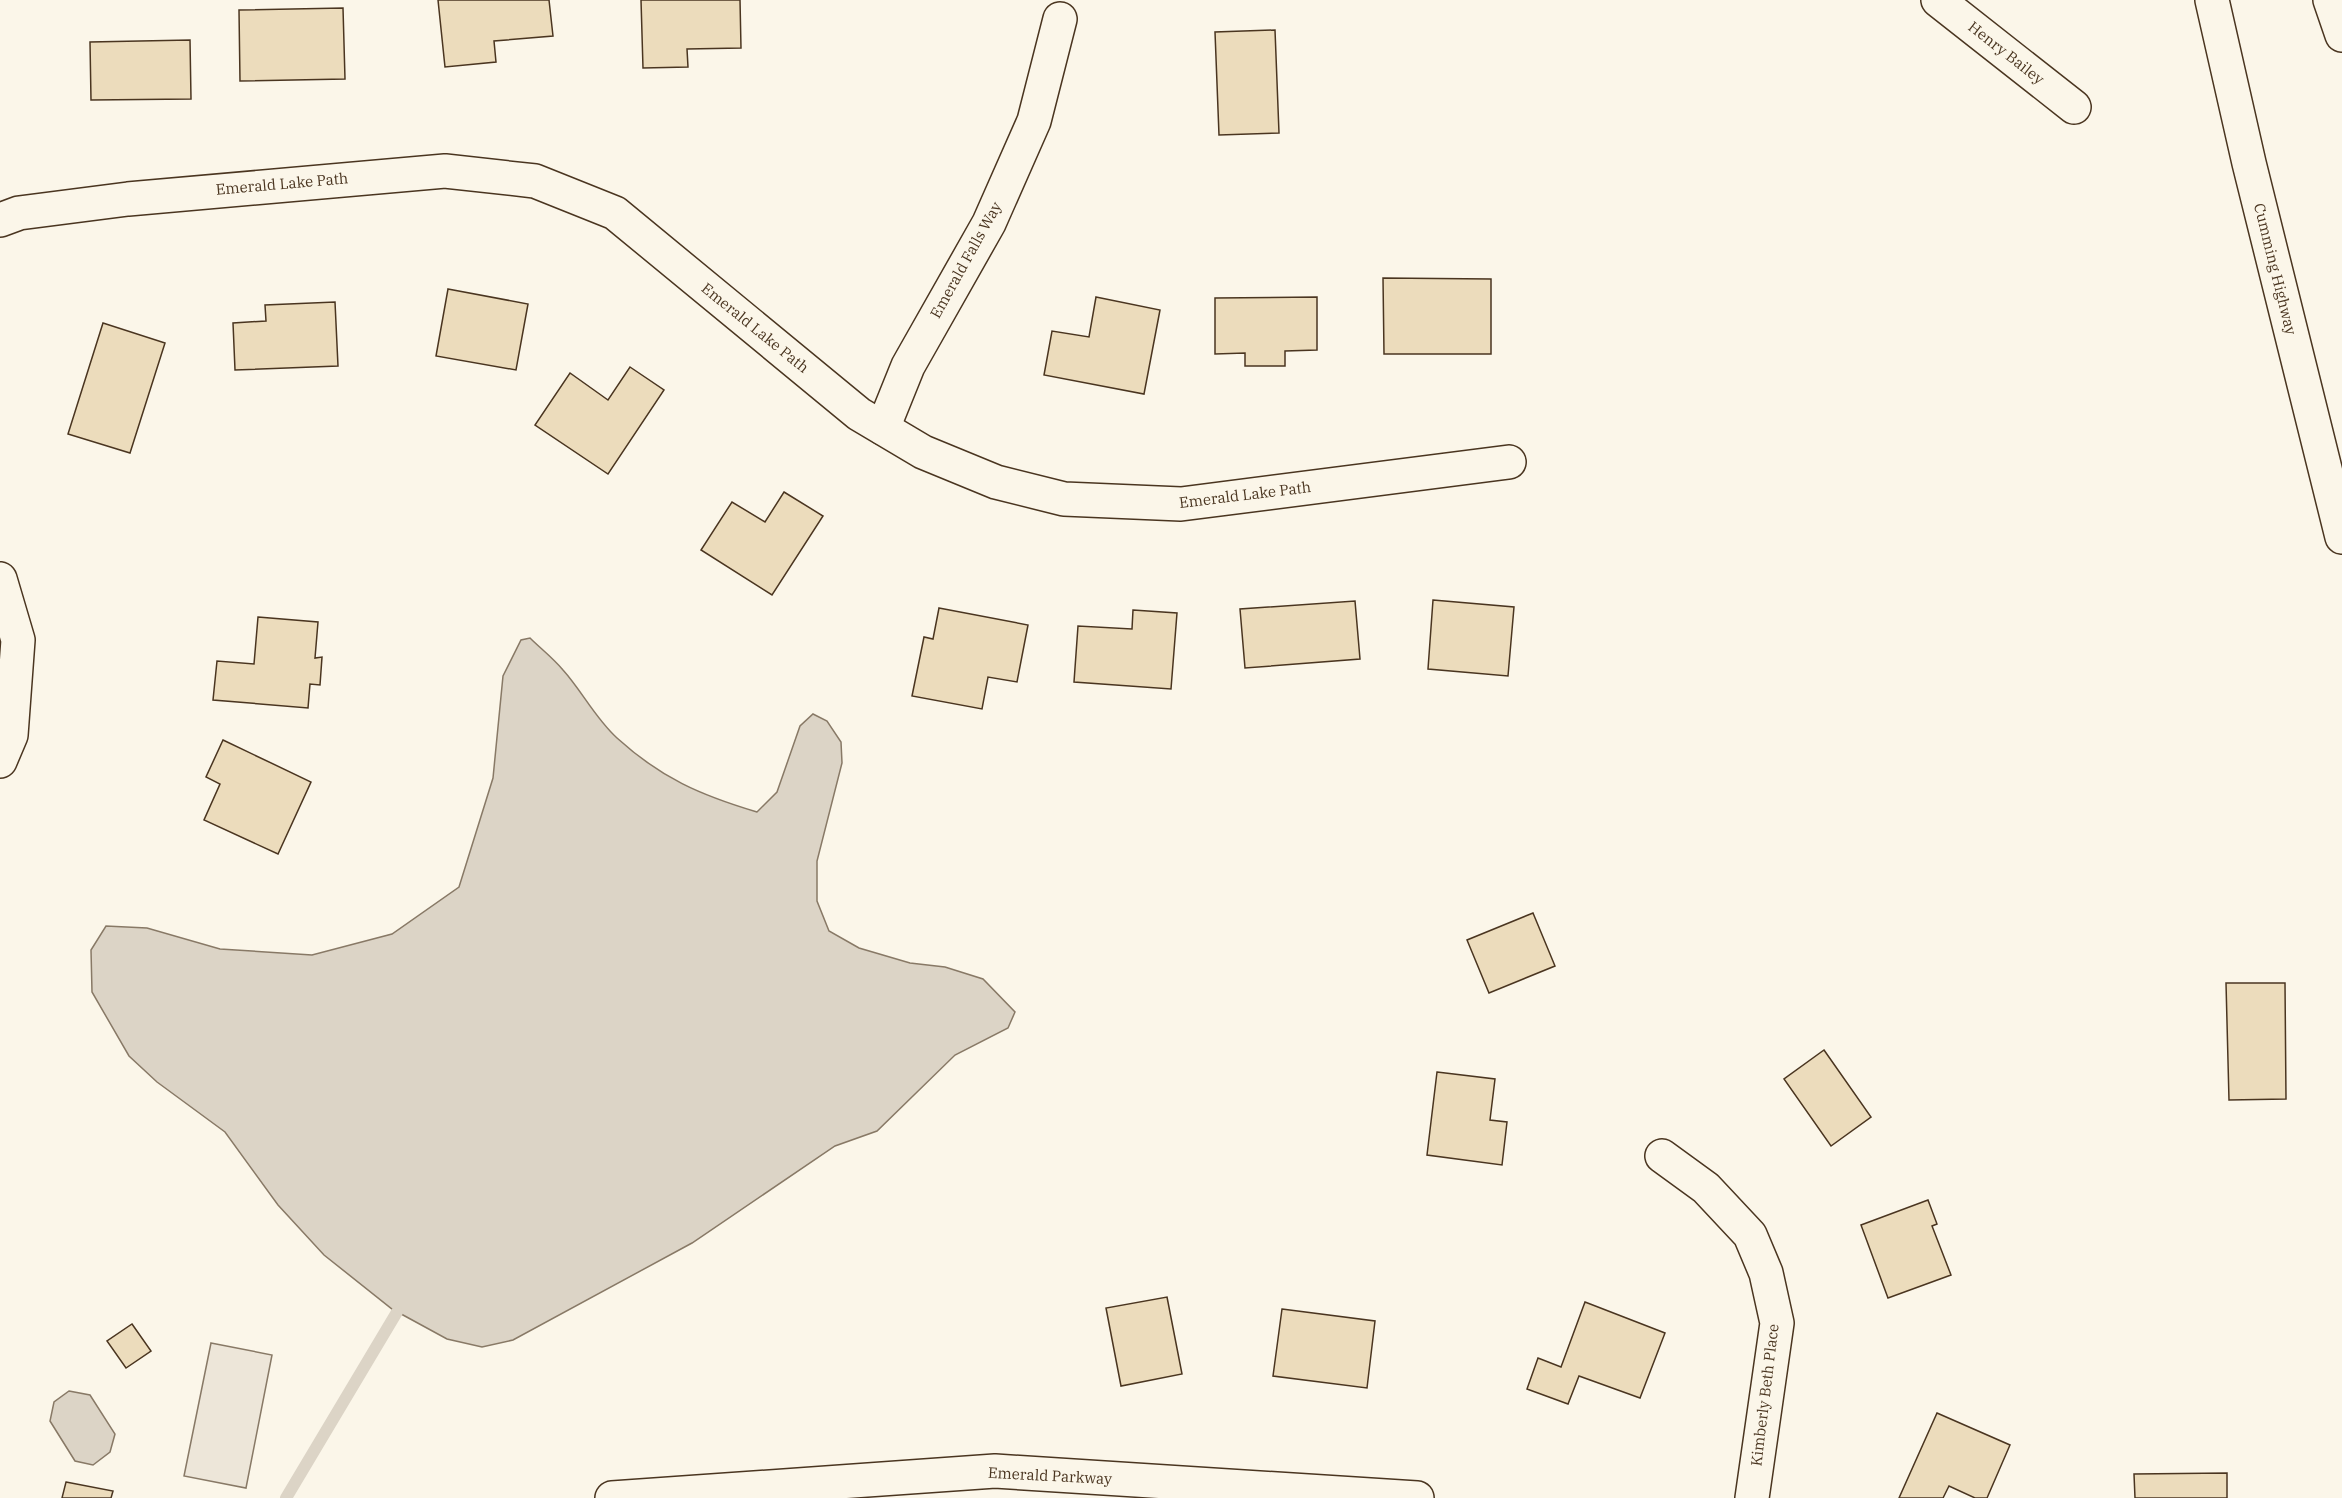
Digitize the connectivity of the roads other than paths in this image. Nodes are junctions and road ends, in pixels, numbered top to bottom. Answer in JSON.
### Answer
{"nodes":[{"id":1,"x":1938,"y":0,"type":"edge"},
{"id":2,"x":2212,"y":0,"type":"edge"},
{"id":3,"x":2330,"y":0,"type":"edge"},
{"id":4,"x":1060,"y":20,"type":"dead end"},
{"id":5,"x":2342,"y":35,"type":"edge"},
{"id":6,"x":2074,"y":107,"type":"dead end"},
{"id":7,"x":0,"y":220,"type":"edge"},
{"id":8,"x":883,"y":428,"type":"junction"},
{"id":9,"x":1509,"y":462,"type":"dead end"},
{"id":10,"x":2342,"y":537,"type":"edge"},
{"id":11,"x":0,"y":579,"type":"edge"},
{"id":12,"x":0,"y":761,"type":"edge"},
{"id":13,"x":1662,"y":1156,"type":"dead end"},
{"id":14,"x":612,"y":1498,"type":"edge"},
{"id":15,"x":1417,"y":1498,"type":"edge"},
{"id":16,"x":1752,"y":1498,"type":"edge"}],
"edges":[{"from":1,"to":6,"type":"main road","name":"Henry Bailey"},
{"from":2,"to":10,"type":"main road","name":"Cumming Highway"},
{"from":3,"to":5,"type":"main road"},
{"from":4,"to":8,"type":"main road","name":"Emerald Falls Way"},
{"from":7,"to":8,"type":"main road","name":"Emerald Lake Path"},
{"from":8,"to":9,"type":"main road","name":"Emerald Lake Path"},
{"from":11,"to":12,"type":"main road"},
{"from":13,"to":16,"type":"main road","name":"Kimberly Beth Place"},
{"from":14,"to":15,"type":"main road","name":"Emerald Parkway"}]}
